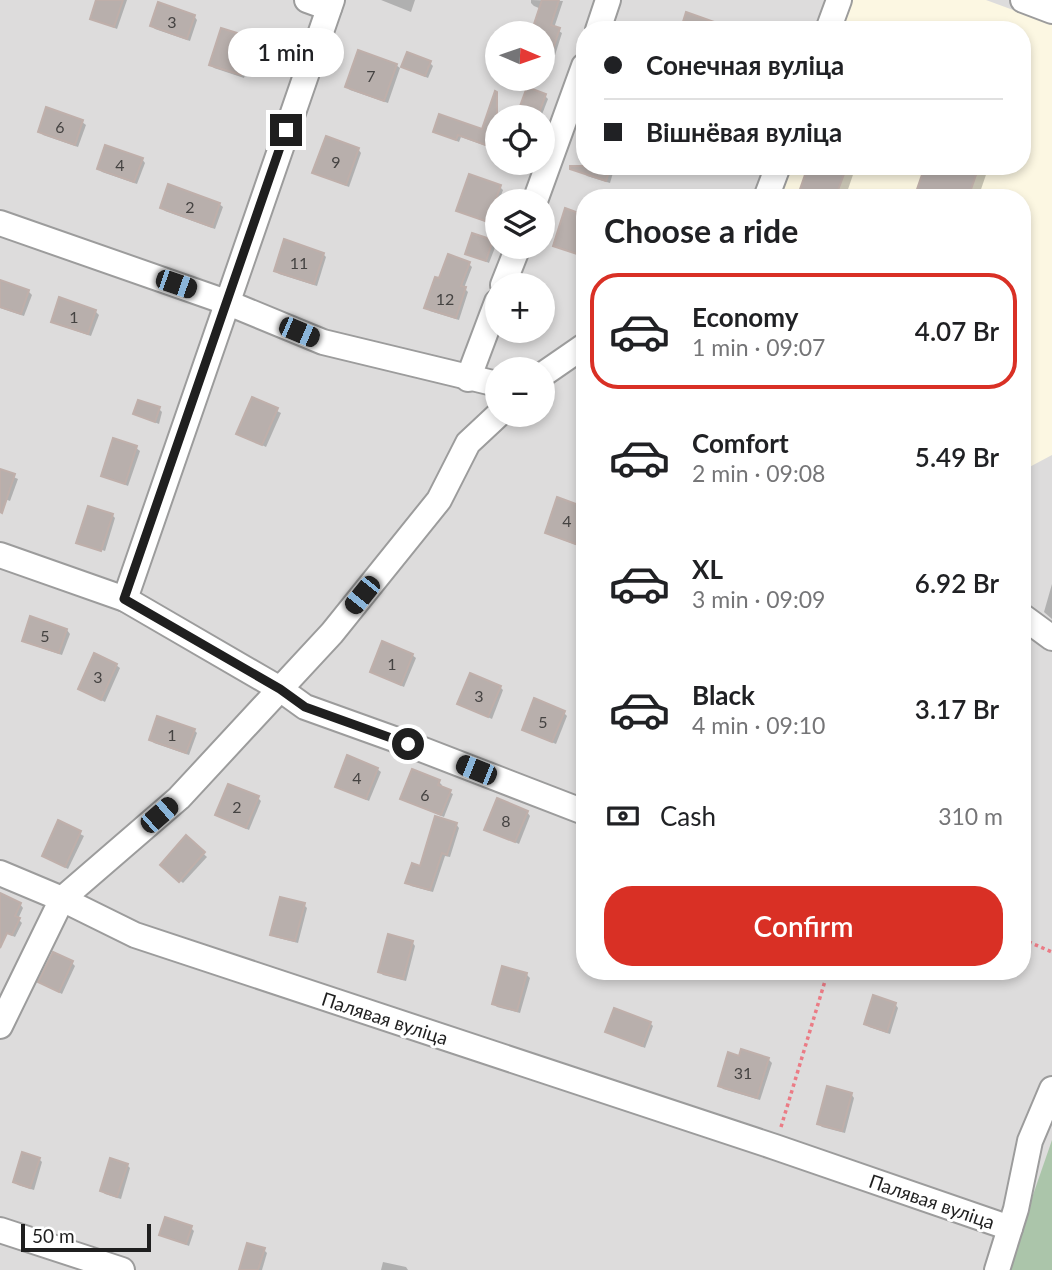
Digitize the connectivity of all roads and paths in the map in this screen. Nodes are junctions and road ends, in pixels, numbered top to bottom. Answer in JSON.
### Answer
{"nodes":[{"id":1,"x":608,"y":0,"type":"edge"},
{"id":2,"x":839,"y":0,"type":"edge"},
{"id":3,"x":1023,"y":0,"type":"edge"},
{"id":4,"x":322,"y":3,"type":"edge"},
{"id":5,"x":1052,"y":11,"type":"edge"},
{"id":6,"x":601,"y":21,"type":"edge"},
{"id":7,"x":831,"y":21,"type":"edge"},
{"id":8,"x":576,"y":88,"type":"edge"},
{"id":9,"x":540,"y":189,"type":"edge"},
{"id":10,"x":0,"y":223,"type":"edge"},
{"id":11,"x":226,"y":302,"type":"junction"},
{"id":12,"x":485,"y":334,"type":"edge"},
{"id":13,"x":576,"y":352,"type":"edge"},
{"id":14,"x":555,"y":366,"type":"edge"},
{"id":15,"x":468,"y":379,"type":"junction"},
{"id":16,"x":485,"y":382,"type":"edge"},
{"id":17,"x":485,"y":427,"type":"edge"},
{"id":18,"x":0,"y":555,"type":"edge"},
{"id":19,"x":124,"y":599,"type":"junction"},
{"id":20,"x":1031,"y":623,"type":"edge"},
{"id":21,"x":1052,"y":638,"type":"edge"},
{"id":22,"x":280,"y":689,"type":"junction"},
{"id":23,"x":576,"y":809,"type":"edge"},
{"id":24,"x":0,"y":873,"type":"edge"},
{"id":25,"x":62,"y":899,"type":"junction"},
{"id":26,"x":1031,"y":943,"type":"edge"},
{"id":27,"x":1052,"y":952,"type":"edge"},
{"id":28,"x":825,"y":980,"type":"edge"},
{"id":29,"x":0,"y":1026,"type":"edge"},
{"id":30,"x":1052,"y":1088,"type":"edge"},
{"id":31,"x":775,"y":1147,"type":"junction"},
{"id":32,"x":1010,"y":1228,"type":"junction"},
{"id":33,"x":0,"y":1230,"type":"edge"},
{"id":34,"x":122,"y":1270,"type":"edge"},
{"id":35,"x":997,"y":1270,"type":"edge"}],
"edges":[{"from":1,"to":6,"type":"street"},
{"from":2,"to":7,"type":"street"},
{"from":3,"to":5,"type":"street"},
{"from":4,"to":11,"type":"street"},
{"from":8,"to":9,"type":"street"},
{"from":10,"to":11,"type":"street"},
{"from":11,"to":15,"type":"street"},
{"from":11,"to":19,"type":"street"},
{"from":12,"to":15,"type":"street"},
{"from":13,"to":14,"type":"street"},
{"from":15,"to":16,"type":"street"},
{"from":17,"to":22,"type":"street"},
{"from":18,"to":19,"type":"street"},
{"from":19,"to":22,"type":"street"},
{"from":20,"to":21,"type":"street"},
{"from":22,"to":23,"type":"street"},
{"from":22,"to":25,"type":"street"},
{"from":24,"to":25,"type":"street","name":"Палявая вуліца"},
{"from":25,"to":29,"type":"street"},
{"from":25,"to":31,"type":"street","name":"Палявая вуліца"},
{"from":26,"to":27,"type":"path"},
{"from":28,"to":31,"type":"path"},
{"from":30,"to":32,"type":"street"},
{"from":31,"to":32,"type":"street","name":"Палявая вуліца"},
{"from":32,"to":35,"type":"street"},
{"from":33,"to":34,"type":"street"}]}
